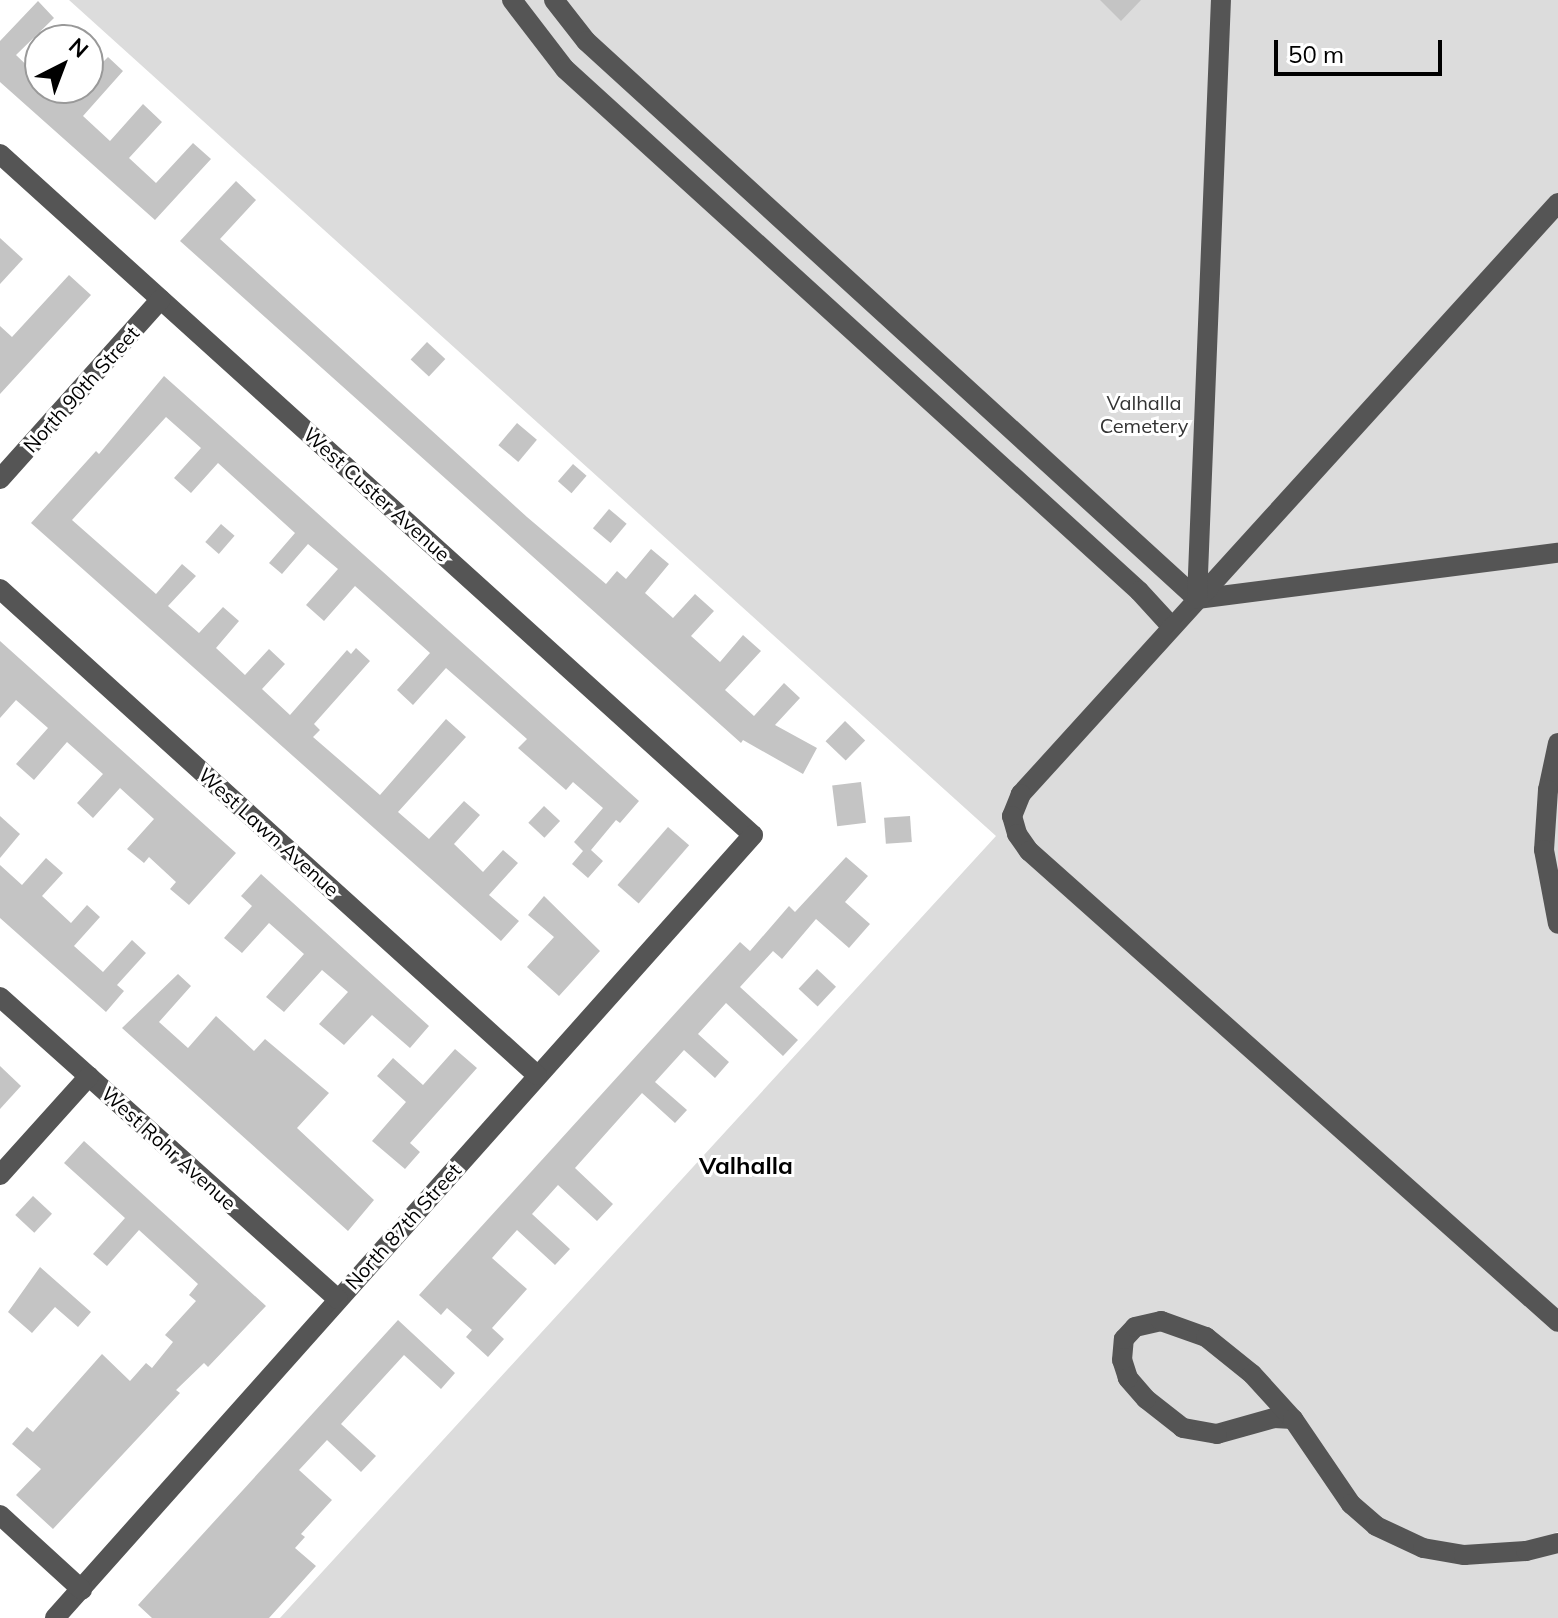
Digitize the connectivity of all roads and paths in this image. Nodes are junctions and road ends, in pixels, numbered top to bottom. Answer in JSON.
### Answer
{"nodes":[{"id":1,"x":512,"y":0,"type":"edge"},
{"id":2,"x":554,"y":0,"type":"edge"},
{"id":3,"x":1221,"y":0,"type":"edge"},
{"id":4,"x":0,"y":154,"type":"edge"},
{"id":5,"x":1558,"y":203,"type":"edge"},
{"id":6,"x":161,"y":299,"type":"junction"},
{"id":7,"x":0,"y":479,"type":"edge"},
{"id":8,"x":1558,"y":553,"type":"edge"},
{"id":9,"x":0,"y":589,"type":"edge"},
{"id":10,"x":1197,"y":599,"type":"junction"},
{"id":11,"x":1172,"y":627,"type":"junction"},
{"id":12,"x":1558,"y":743,"type":"edge"},
{"id":13,"x":753,"y":835,"type":"joint"},
{"id":14,"x":1558,"y":924,"type":"edge"},
{"id":15,"x":0,"y":997,"type":"edge"},
{"id":16,"x":537,"y":1075,"type":"junction"},
{"id":17,"x":89,"y":1076,"type":"junction"},
{"id":18,"x":0,"y":1175,"type":"edge"},
{"id":19,"x":338,"y":1299,"type":"junction"},
{"id":20,"x":1558,"y":1322,"type":"edge"},
{"id":21,"x":1293,"y":1419,"type":"junction"},
{"id":22,"x":0,"y":1515,"type":"edge"},
{"id":23,"x":1558,"y":1543,"type":"edge"},
{"id":24,"x":82,"y":1590,"type":"junction"},
{"id":25,"x":55,"y":1618,"type":"edge"}],
"edges":[{"from":1,"to":11,"type":"street"},
{"from":2,"to":10,"type":"street"},
{"from":3,"to":10,"type":"street"},
{"from":4,"to":6,"type":"street","name":"West Custer Avenue"},
{"from":5,"to":10,"type":"street"},
{"from":6,"to":7,"type":"street","name":"North 90th Street"},
{"from":6,"to":13,"type":"street","name":"West Custer Avenue"},
{"from":8,"to":10,"type":"street"},
{"from":9,"to":16,"type":"street","name":"West Lawn Avenue"},
{"from":10,"to":11,"type":"street"},
{"from":11,"to":20,"type":"street"},
{"from":12,"to":14,"type":"street"},
{"from":13,"to":16,"type":"street","name":"North 87th Street"},
{"from":15,"to":17,"type":"street","name":"West Rohr Avenue"},
{"from":16,"to":19,"type":"street","name":"North 87th Street"},
{"from":17,"to":18,"type":"street"},
{"from":17,"to":19,"type":"street","name":"West Rohr Avenue"},
{"from":19,"to":24,"type":"street","name":"North 87th Street"},
{"from":21,"to":21,"type":"street"},
{"from":21,"to":23,"type":"street"},
{"from":22,"to":24,"type":"street"},
{"from":24,"to":25,"type":"street","name":"North 87th Street"}]}
